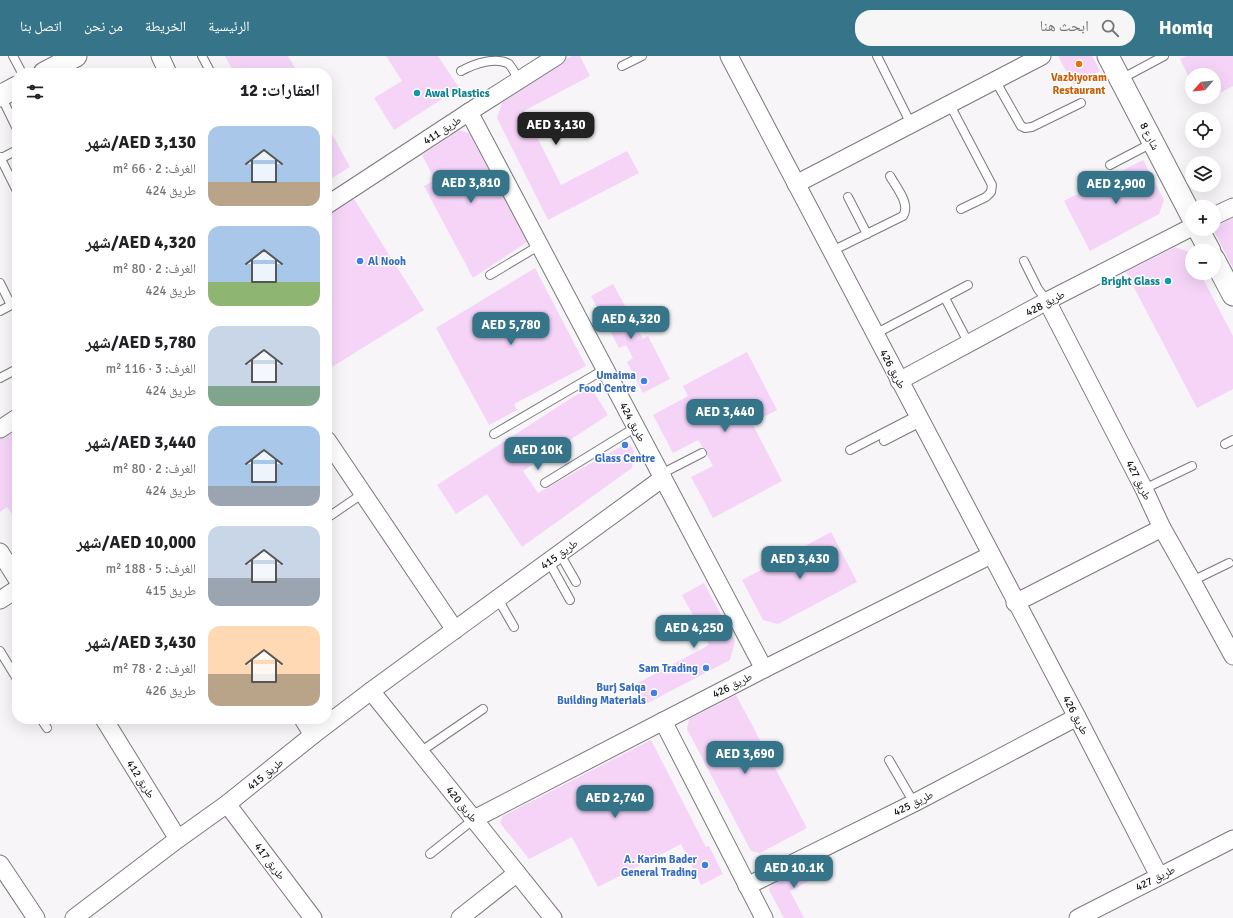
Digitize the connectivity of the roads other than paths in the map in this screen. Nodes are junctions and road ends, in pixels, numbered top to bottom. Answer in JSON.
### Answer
{"nodes":[{"id":1,"x":13,"y":56,"type":"edge"},
{"id":2,"x":76,"y":56,"type":"edge"},
{"id":3,"x":160,"y":56,"type":"edge"},
{"id":4,"x":202,"y":56,"type":"edge"},
{"id":5,"x":557,"y":56,"type":"edge"},
{"id":6,"x":642,"y":56,"type":"edge"},
{"id":7,"x":729,"y":56,"type":"edge"},
{"id":8,"x":877,"y":56,"type":"edge"},
{"id":9,"x":1042,"y":56,"type":"edge"},
{"id":10,"x":1108,"y":56,"type":"edge"},
{"id":11,"x":1164,"y":56,"type":"edge"},
{"id":12,"x":622,"y":66,"type":"dead end"},
{"id":13,"x":19,"y":68,"type":"edge"},
{"id":14,"x":53,"y":68,"type":"edge"},
{"id":15,"x":166,"y":68,"type":"edge"},
{"id":16,"x":208,"y":68,"type":"edge"},
{"id":17,"x":460,"y":71,"type":"dead end"},
{"id":18,"x":1120,"y":79,"type":"junction"},
{"id":19,"x":519,"y":80,"type":"junction"},
{"id":20,"x":995,"y":80,"type":"junction"},
{"id":21,"x":12,"y":90,"type":"edge"},
{"id":22,"x":0,"y":96,"type":"edge"},
{"id":23,"x":1081,"y":103,"type":"dead end"},
{"id":24,"x":950,"y":105,"type":"junction"},
{"id":25,"x":469,"y":112,"type":"junction"},
{"id":26,"x":12,"y":119,"type":"edge"},
{"id":27,"x":911,"y":124,"type":"junction"},
{"id":28,"x":1153,"y":143,"type":"junction"},
{"id":29,"x":12,"y":152,"type":"edge"},
{"id":30,"x":0,"y":158,"type":"edge"},
{"id":31,"x":1110,"y":165,"type":"dead end"},
{"id":32,"x":890,"y":176,"type":"dead end"},
{"id":33,"x":12,"y":181,"type":"edge"},
{"id":34,"x":796,"y":184,"type":"junction"},
{"id":35,"x":848,"y":197,"type":"dead end"},
{"id":36,"x":332,"y":202,"type":"edge"},
{"id":37,"x":1185,"y":204,"type":"edge"},
{"id":38,"x":1233,"y":207,"type":"edge"},
{"id":39,"x":961,"y":209,"type":"dead end"},
{"id":40,"x":1221,"y":213,"type":"edge"},
{"id":41,"x":1185,"y":231,"type":"edge"},
{"id":42,"x":867,"y":234,"type":"junction"},
{"id":43,"x":540,"y":245,"type":"junction"},
{"id":44,"x":832,"y":251,"type":"junction"},
{"id":45,"x":1024,"y":261,"type":"dead end"},
{"id":46,"x":1221,"y":272,"type":"edge"},
{"id":47,"x":490,"y":275,"type":"dead end"},
{"id":48,"x":0,"y":283,"type":"edge"},
{"id":49,"x":968,"y":285,"type":"dead end"},
{"id":50,"x":1233,"y":295,"type":"edge"},
{"id":51,"x":945,"y":298,"type":"junction"},
{"id":52,"x":12,"y":301,"type":"edge"},
{"id":53,"x":1047,"y":301,"type":"junction"},
{"id":54,"x":12,"y":305,"type":"edge"},
{"id":55,"x":0,"y":311,"type":"edge"},
{"id":56,"x":875,"y":334,"type":"junction"},
{"id":57,"x":969,"y":344,"type":"junction"},
{"id":58,"x":606,"y":369,"type":"junction"},
{"id":59,"x":12,"y":372,"type":"edge"},
{"id":60,"x":0,"y":378,"type":"edge"},
{"id":61,"x":899,"y":381,"type":"junction"},
{"id":62,"x":919,"y":419,"type":"junction"},
{"id":63,"x":12,"y":421,"type":"edge"},
{"id":64,"x":636,"y":426,"type":"junction"},
{"id":65,"x":0,"y":429,"type":"edge"},
{"id":66,"x":494,"y":434,"type":"dead end"},
{"id":67,"x":1233,"y":440,"type":"edge"},
{"id":68,"x":884,"y":441,"type":"dead end"},
{"id":69,"x":1225,"y":444,"type":"dead end"},
{"id":70,"x":332,"y":448,"type":"edge"},
{"id":71,"x":850,"y":450,"type":"dead end"},
{"id":72,"x":702,"y":453,"type":"dead end"},
{"id":73,"x":1192,"y":466,"type":"dead end"},
{"id":74,"x":662,"y":476,"type":"junction"},
{"id":75,"x":545,"y":483,"type":"dead end"},
{"id":76,"x":1144,"y":489,"type":"junction"},
{"id":77,"x":362,"y":494,"type":"junction"},
{"id":78,"x":332,"y":515,"type":"edge"},
{"id":79,"x":1162,"y":528,"type":"junction"},
{"id":80,"x":0,"y":552,"type":"edge"},
{"id":81,"x":991,"y":555,"type":"junction"},
{"id":82,"x":554,"y":558,"type":"junction"},
{"id":83,"x":1229,"y":563,"type":"dead end"},
{"id":84,"x":12,"y":573,"type":"edge"},
{"id":85,"x":1192,"y":581,"type":"junction"},
{"id":86,"x":576,"y":582,"type":"dead end"},
{"id":87,"x":12,"y":585,"type":"edge"},
{"id":88,"x":498,"y":599,"type":"junction"},
{"id":89,"x":0,"y":600,"type":"edge"},
{"id":90,"x":570,"y":600,"type":"dead end"},
{"id":91,"x":1016,"y":602,"type":"junction"},
{"id":92,"x":514,"y":627,"type":"dead end"},
{"id":93,"x":455,"y":630,"type":"junction"},
{"id":94,"x":0,"y":651,"type":"edge"},
{"id":95,"x":1233,"y":656,"type":"edge"},
{"id":96,"x":764,"y":669,"type":"junction"},
{"id":97,"x":12,"y":671,"type":"edge"},
{"id":98,"x":371,"y":691,"type":"junction"},
{"id":99,"x":483,"y":709,"type":"dead end"},
{"id":100,"x":1077,"y":717,"type":"junction"},
{"id":101,"x":332,"y":720,"type":"edge"},
{"id":102,"x":663,"y":721,"type":"junction"},
{"id":103,"x":45,"y":724,"type":"edge"},
{"id":104,"x":107,"y":724,"type":"edge"},
{"id":105,"x":306,"y":724,"type":"edge"},
{"id":106,"x":326,"y":724,"type":"edge"},
{"id":107,"x":47,"y":728,"type":"dead end"},
{"id":108,"x":313,"y":734,"type":"junction"},
{"id":109,"x":420,"y":752,"type":"junction"},
{"id":110,"x":889,"y":760,"type":"dead end"},
{"id":111,"x":914,"y":803,"type":"junction"},
{"id":112,"x":227,"y":804,"type":"junction"},
{"id":113,"x":474,"y":819,"type":"junction"},
{"id":114,"x":178,"y":839,"type":"junction"},
{"id":115,"x":1233,"y":839,"type":"edge"},
{"id":116,"x":430,"y":854,"type":"dead end"},
{"id":117,"x":0,"y":864,"type":"edge"},
{"id":118,"x":516,"y":873,"type":"junction"},
{"id":119,"x":1159,"y":876,"type":"junction"},
{"id":120,"x":747,"y":886,"type":"junction"},
{"id":121,"x":36,"y":918,"type":"edge"},
{"id":122,"x":74,"y":918,"type":"edge"},
{"id":123,"x":313,"y":918,"type":"edge"},
{"id":124,"x":460,"y":918,"type":"edge"},
{"id":125,"x":553,"y":918,"type":"edge"},
{"id":126,"x":764,"y":918,"type":"edge"},
{"id":127,"x":1078,"y":918,"type":"edge"}],
"edges":[{"from":1,"to":13,"type":"lane"},
{"from":2,"to":14,"type":"street"},
{"from":3,"to":15,"type":"street"},
{"from":4,"to":16,"type":"lane"},
{"from":5,"to":19,"type":"street","name":"طريق 411"},
{"from":6,"to":12,"type":"lane"},
{"from":7,"to":34,"type":"street","name":"طريق 426"},
{"from":8,"to":27,"type":"lane"},
{"from":9,"to":20,"type":"street"},
{"from":10,"to":18,"type":"street","name":"شارع 8"},
{"from":11,"to":18,"type":"lane"},
{"from":17,"to":19,"type":"lane"},
{"from":18,"to":28,"type":"street","name":"شارع 8"},
{"from":19,"to":25,"type":"street","name":"طريق 411"},
{"from":20,"to":23,"type":"lane"},
{"from":20,"to":24,"type":"street"},
{"from":21,"to":22,"type":"street"},
{"from":22,"to":26,"type":"lane"},
{"from":24,"to":27,"type":"street"},
{"from":24,"to":39,"type":"lane"},
{"from":25,"to":36,"type":"street","name":"طريق 411"},
{"from":25,"to":43,"type":"street","name":"طريق 424"},
{"from":27,"to":34,"type":"street"},
{"from":28,"to":31,"type":"lane"},
{"from":28,"to":37,"type":"street","name":"شارع 8"},
{"from":29,"to":30,"type":"lane"},
{"from":30,"to":33,"type":"lane"},
{"from":32,"to":42,"type":"lane"},
{"from":34,"to":44,"type":"street","name":"طريق 426"},
{"from":35,"to":42,"type":"lane"},
{"from":38,"to":40,"type":"street"},
{"from":41,"to":53,"type":"street","name":"طريق 428"},
{"from":42,"to":44,"type":"lane"},
{"from":43,"to":47,"type":"lane"},
{"from":43,"to":58,"type":"street","name":"طريق 424"},
{"from":44,"to":56,"type":"street","name":"طريق 426"},
{"from":45,"to":53,"type":"lane"},
{"from":46,"to":50,"type":"street"},
{"from":48,"to":52,"type":"lane"},
{"from":49,"to":51,"type":"lane"},
{"from":51,"to":56,"type":"lane"},
{"from":51,"to":57,"type":"lane"},
{"from":53,"to":57,"type":"street","name":"طريق 428"},
{"from":53,"to":76,"type":"street","name":"طريق 427"},
{"from":54,"to":55,"type":"lane"},
{"from":56,"to":61,"type":"street","name":"طريق 426"},
{"from":57,"to":61,"type":"street","name":"طريق 428"},
{"from":58,"to":64,"type":"street","name":"طريق 424"},
{"from":58,"to":66,"type":"lane"},
{"from":59,"to":60,"type":"lane"},
{"from":61,"to":62,"type":"street","name":"طريق 426"},
{"from":62,"to":68,"type":"lane"},
{"from":62,"to":71,"type":"lane"},
{"from":62,"to":81,"type":"street","name":"طريق 426"},
{"from":63,"to":65,"type":"street"},
{"from":64,"to":74,"type":"street","name":"طريق 424"},
{"from":64,"to":75,"type":"lane"},
{"from":67,"to":69,"type":"lane"},
{"from":70,"to":77,"type":"street"},
{"from":72,"to":74,"type":"lane"},
{"from":73,"to":76,"type":"lane"},
{"from":74,"to":82,"type":"street","name":"طريق 415"},
{"from":74,"to":96,"type":"street","name":"طريق 424"},
{"from":76,"to":79,"type":"street","name":"طريق 427"},
{"from":77,"to":78,"type":"lane"},
{"from":77,"to":93,"type":"street"},
{"from":79,"to":85,"type":"street","name":"طريق 427"},
{"from":79,"to":91,"type":"street"},
{"from":80,"to":84,"type":"street"},
{"from":81,"to":91,"type":"street","name":"طريق 426"},
{"from":81,"to":96,"type":"street","name":"طريق 426"},
{"from":82,"to":86,"type":"lane"},
{"from":82,"to":88,"type":"street","name":"طريق 415"},
{"from":82,"to":90,"type":"lane"},
{"from":83,"to":85,"type":"lane"},
{"from":85,"to":95,"type":"street","name":"طريق 427"},
{"from":87,"to":89,"type":"street"},
{"from":88,"to":92,"type":"lane"},
{"from":88,"to":93,"type":"street","name":"طريق 415"},
{"from":91,"to":100,"type":"street","name":"طريق 426"},
{"from":93,"to":98,"type":"street","name":"طريق 415"},
{"from":94,"to":97,"type":"lane"},
{"from":96,"to":102,"type":"street","name":"طريق 426"},
{"from":98,"to":101,"type":"street","name":"طريق 415"},
{"from":98,"to":109,"type":"street","name":"طريق 420"},
{"from":99,"to":109,"type":"lane"},
{"from":100,"to":111,"type":"street","name":"طريق 425"},
{"from":100,"to":119,"type":"street","name":"طريق 426"},
{"from":102,"to":113,"type":"street","name":"طريق 426"},
{"from":102,"to":120,"type":"street"},
{"from":103,"to":107,"type":"lane"},
{"from":104,"to":114,"type":"street","name":"طريق 412"},
{"from":105,"to":108,"type":"street"},
{"from":106,"to":108,"type":"street","name":"طريق 415"},
{"from":108,"to":112,"type":"street","name":"طريق 415"},
{"from":109,"to":113,"type":"street","name":"طريق 420"},
{"from":110,"to":111,"type":"lane"},
{"from":111,"to":120,"type":"street","name":"طريق 425"},
{"from":112,"to":114,"type":"street","name":"طريق 415"},
{"from":112,"to":123,"type":"street","name":"طريق 417"},
{"from":113,"to":116,"type":"lane"},
{"from":113,"to":118,"type":"street","name":"طريق 420"},
{"from":114,"to":122,"type":"street","name":"طريق 415"},
{"from":115,"to":119,"type":"street","name":"طريق 427"},
{"from":117,"to":121,"type":"street"},
{"from":118,"to":124,"type":"street"},
{"from":118,"to":125,"type":"street","name":"طريق 420"},
{"from":119,"to":127,"type":"street","name":"طريق 427"},
{"from":120,"to":126,"type":"street"}]}
